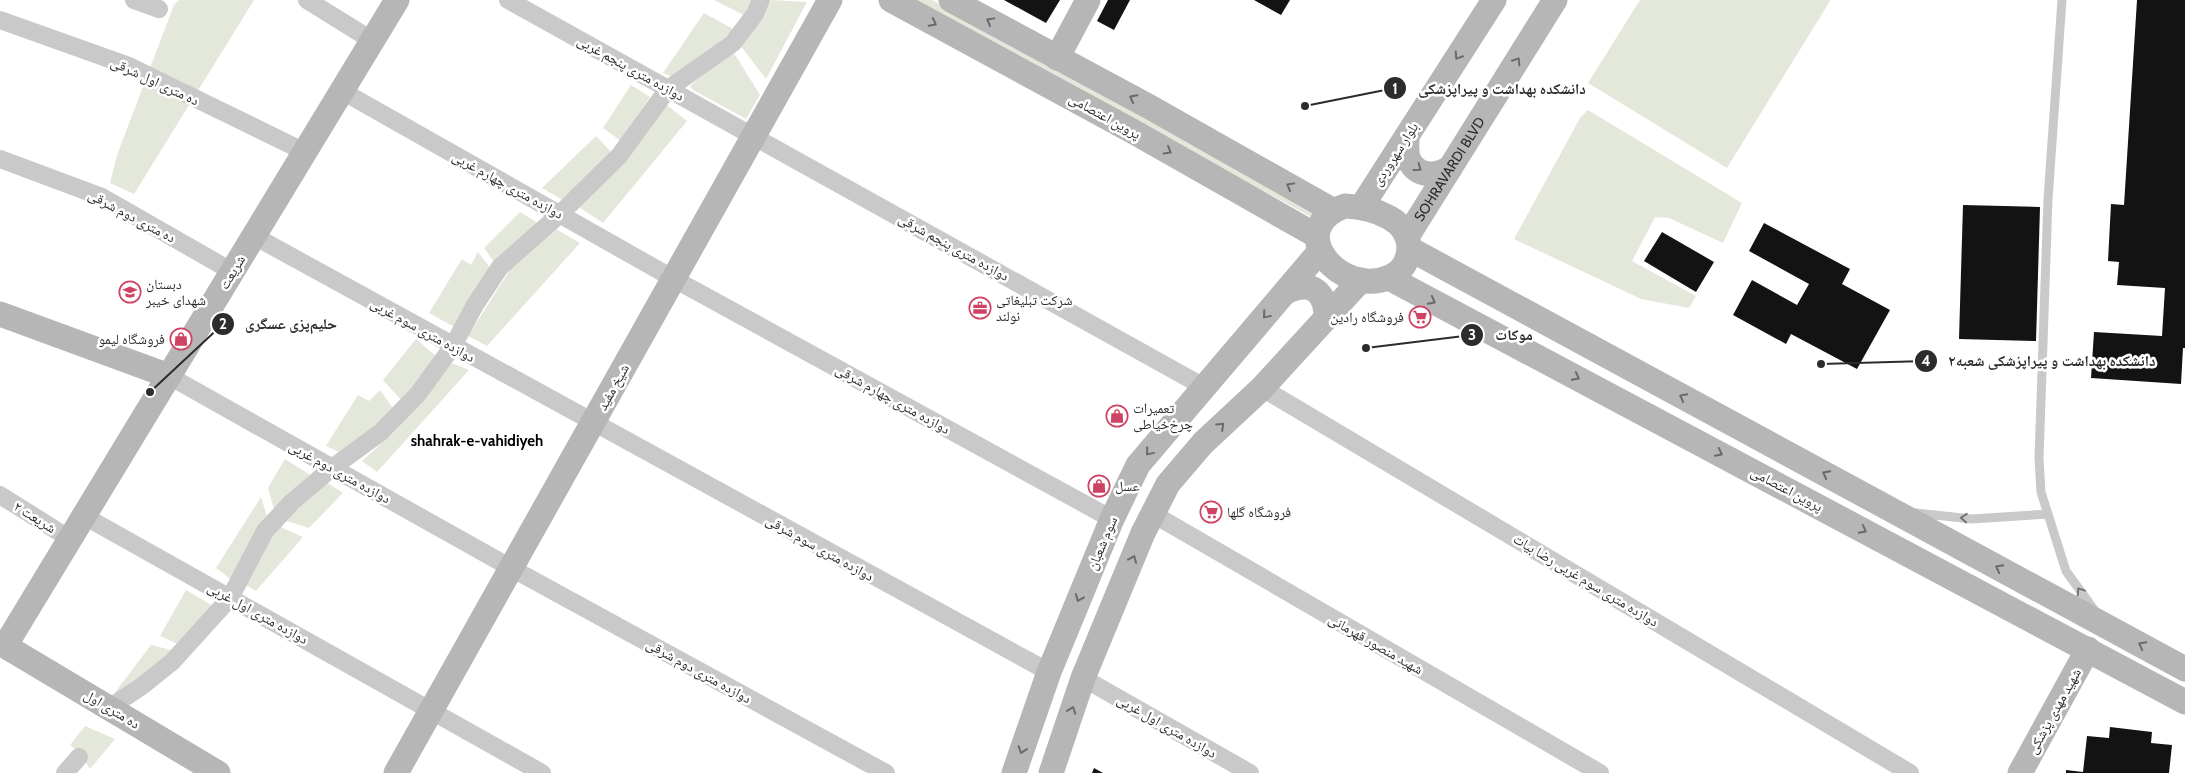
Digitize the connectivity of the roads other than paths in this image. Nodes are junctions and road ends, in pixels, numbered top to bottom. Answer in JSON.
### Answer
{"nodes":[{"id":1,"x":134,"y":0,"type":"edge"},
{"id":2,"x":307,"y":0,"type":"edge"},
{"id":3,"x":397,"y":0,"type":"edge"},
{"id":4,"x":508,"y":0,"type":"edge"},
{"id":5,"x":762,"y":0,"type":"edge"},
{"id":6,"x":830,"y":0,"type":"edge"},
{"id":7,"x":890,"y":0,"type":"edge"},
{"id":8,"x":951,"y":0,"type":"edge"},
{"id":9,"x":1088,"y":0,"type":"edge"},
{"id":10,"x":1494,"y":0,"type":"edge"},
{"id":11,"x":1555,"y":0,"type":"edge"},
{"id":12,"x":2062,"y":0,"type":"edge"},
{"id":13,"x":159,"y":9,"type":"dead end"},
{"id":14,"x":0,"y":20,"type":"edge"},
{"id":15,"x":373,"y":41,"type":"junction"},
{"id":16,"x":1057,"y":58,"type":"junction"},
{"id":17,"x":668,"y":89,"type":"junction"},
{"id":18,"x":342,"y":91,"type":"junction"},
{"id":19,"x":753,"y":136,"type":"junction"},
{"id":20,"x":1406,"y":136,"type":"junction"},
{"id":21,"x":305,"y":152,"type":"junction"},
{"id":22,"x":0,"y":160,"type":"edge"},
{"id":23,"x":1450,"y":168,"type":"junction"},
{"id":24,"x":1362,"y":206,"type":"junction"},
{"id":25,"x":1332,"y":210,"type":"junction"},
{"id":26,"x":560,"y":214,"type":"junction"},
{"id":27,"x":254,"y":236,"type":"junction"},
{"id":28,"x":1318,"y":243,"type":"junction"},
{"id":29,"x":1409,"y":243,"type":"junction"},
{"id":30,"x":232,"y":272,"type":"junction"},
{"id":31,"x":1389,"y":278,"type":"junction"},
{"id":32,"x":674,"y":279,"type":"junction"},
{"id":33,"x":1361,"y":280,"type":"junction"},
{"id":34,"x":1286,"y":292,"type":"junction"},
{"id":35,"x":0,"y":314,"type":"edge"},
{"id":36,"x":1326,"y":318,"type":"junction"},
{"id":37,"x":453,"y":346,"type":"junction"},
{"id":38,"x":169,"y":376,"type":"junction"},
{"id":39,"x":1206,"y":388,"type":"junction"},
{"id":40,"x":1262,"y":388,"type":"junction"},
{"id":41,"x":592,"y":423,"type":"junction"},
{"id":42,"x":332,"y":468,"type":"junction"},
{"id":43,"x":0,"y":495,"type":"edge"},
{"id":44,"x":1892,"y":510,"type":"junction"},
{"id":45,"x":1153,"y":514,"type":"junction"},
{"id":46,"x":2048,"y":514,"type":"junction"},
{"id":47,"x":84,"y":516,"type":"junction"},
{"id":48,"x":1112,"y":519,"type":"junction"},
{"id":49,"x":70,"y":539,"type":"junction"},
{"id":50,"x":511,"y":568,"type":"junction"},
{"id":51,"x":230,"y":598,"type":"junction"},
{"id":52,"x":2110,"y":628,"type":"junction"},
{"id":53,"x":2,"y":644,"type":"edge"},
{"id":54,"x":2088,"y":649,"type":"junction"},
{"id":55,"x":2185,"y":669,"type":"edge"},
{"id":56,"x":1049,"y":672,"type":"junction"},
{"id":57,"x":1083,"y":678,"type":"junction"},
{"id":58,"x":2185,"y":702,"type":"edge"},
{"id":59,"x":109,"y":708,"type":"junction"},
{"id":60,"x":431,"y":711,"type":"junction"},
{"id":61,"x":79,"y":758,"type":"dead end"},
{"id":62,"x":65,"y":773,"type":"edge"},
{"id":63,"x":218,"y":773,"type":"edge"},
{"id":64,"x":396,"y":773,"type":"edge"},
{"id":65,"x":542,"y":773,"type":"edge"},
{"id":66,"x":886,"y":773,"type":"edge"},
{"id":67,"x":1014,"y":773,"type":"edge"},
{"id":68,"x":1051,"y":773,"type":"edge"},
{"id":69,"x":1250,"y":773,"type":"edge"},
{"id":70,"x":1600,"y":773,"type":"edge"},
{"id":71,"x":1910,"y":773,"type":"edge"},
{"id":72,"x":2020,"y":773,"type":"edge"}],
"edges":[{"from":1,"to":13,"type":"street"},
{"from":2,"to":15,"type":"street"},
{"from":3,"to":15,"type":"main road","name":"شریعت"},
{"from":4,"to":17,"type":"street","name":"دوازده متری پنجم غربی"},
{"from":5,"to":17,"type":"street"},
{"from":6,"to":19,"type":"main road","name":"شیخ مفید"},
{"from":7,"to":28,"type":"main road","name":"پروین اعتصامی","one_way":true},
{"from":16,"to":8,"type":"main road","name":"پروین اعتصامی","one_way":true},
{"from":9,"to":16,"type":"main road"},
{"from":10,"to":20,"type":"main road","name":"بلوار سهروردی","one_way":true},
{"from":23,"to":11,"type":"main road","name":"SOHRAVARDI BLVD","one_way":true},
{"from":12,"to":46,"type":"lane"},
{"from":14,"to":21,"type":"street","name":"ده متری اول شرقی"},
{"from":15,"to":18,"type":"main road","name":"شریعت"},
{"from":25,"to":16,"type":"main road","name":"پروین اعتصامی","one_way":true},
{"from":17,"to":19,"type":"street","name":"دوازده متری پنجم غربی"},
{"from":17,"to":26,"type":"street"},
{"from":18,"to":21,"type":"main road","name":"شریعت"},
{"from":18,"to":26,"type":"street","name":"دوازده متری چهارم غربی"},
{"from":19,"to":32,"type":"main road","name":"شیخ مفید"},
{"from":19,"to":39,"type":"street","name":"دوازده متری پنجم شرقی"},
{"from":20,"to":23,"type":"main road","one_way":true},
{"from":20,"to":24,"type":"main road","name":"بلوار سهروردی"},
{"from":21,"to":27,"type":"main road","name":"شریعت"},
{"from":22,"to":30,"type":"street","name":"ده متری دوم شرقی"},
{"from":23,"to":29,"type":"main road","name":"SOHRAVARDI BLVD"},
{"from":24,"to":25,"type":"main road"},
{"from":24,"to":29,"type":"main road"},
{"from":25,"to":28,"type":"main road"},
{"from":26,"to":32,"type":"street","name":"دوازده متری چهارم غربی"},
{"from":26,"to":37,"type":"street"},
{"from":27,"to":30,"type":"main road","name":"شریعت"},
{"from":27,"to":37,"type":"street","name":"دوازده متری سوم غربی"},
{"from":28,"to":33,"type":"main road"},
{"from":28,"to":34,"type":"main road","name":"سوم شعبان"},
{"from":29,"to":31,"type":"main road"},
{"from":44,"to":29,"type":"main road","one_way":true},
{"from":30,"to":38,"type":"main road","name":"شریعت"},
{"from":31,"to":33,"type":"main road"},
{"from":31,"to":54,"type":"main road","name":"پروین اعتصامی","one_way":true},
{"from":32,"to":41,"type":"main road","name":"شیخ مفید"},
{"from":32,"to":48,"type":"street","name":"دوازده متری چهارم شرقی"},
{"from":33,"to":36,"type":"main road"},
{"from":34,"to":36,"type":"main road"},
{"from":34,"to":39,"type":"main road","name":"سوم شعبان","one_way":true},
{"from":35,"to":38,"type":"main road"},
{"from":36,"to":40,"type":"main road"},
{"from":37,"to":41,"type":"street","name":"دوازده متری سوم غربی"},
{"from":37,"to":42,"type":"street"},
{"from":38,"to":42,"type":"street","name":"دوازده متری دوم غربی"},
{"from":38,"to":47,"type":"main road","name":"شریعت"},
{"from":39,"to":48,"type":"main road","name":"سوم شعبان","one_way":true},
{"from":45,"to":40,"type":"main road","one_way":true},
{"from":40,"to":71,"type":"street","name":"دوازده متری سوم غربی رضا بیات"},
{"from":41,"to":50,"type":"main road","name":"شیخ مفید"},
{"from":41,"to":56,"type":"street","name":"دوازده متری سوم شرقی"},
{"from":42,"to":50,"type":"street","name":"دوازده متری دوم غربی"},
{"from":42,"to":51,"type":"street"},
{"from":43,"to":49,"type":"street","name":"شریعت ۲"},
{"from":46,"to":44,"type":"lane","one_way":true},
{"from":52,"to":44,"type":"main road","one_way":true},
{"from":57,"to":45,"type":"main road","one_way":true},
{"from":45,"to":70,"type":"street","name":"شهید منصور قهرمانی"},
{"from":52,"to":46,"type":"lane","one_way":true},
{"from":47,"to":49,"type":"main road","name":"شریعت"},
{"from":47,"to":51,"type":"street","name":"دوازده متری اول غربی"},
{"from":48,"to":56,"type":"main road","name":"سوم شعبان","one_way":true},
{"from":49,"to":53,"type":"main road","name":"شریعت"},
{"from":50,"to":60,"type":"main road","name":"شیخ مفید"},
{"from":50,"to":66,"type":"street","name":"دوازده متری دوم شرقی"},
{"from":51,"to":59,"type":"street"},
{"from":51,"to":60,"type":"street","name":"دوازده متری اول غربی"},
{"from":55,"to":52,"type":"main road","one_way":true},
{"from":53,"to":59,"type":"main road","name":"ده متری اول"},
{"from":54,"to":58,"type":"main road","name":"پروین اعتصامی"},
{"from":54,"to":72,"type":"main road","name":"شهید مهدی پزشکی"},
{"from":56,"to":67,"type":"main road","name":"سوم شعبان","one_way":true},
{"from":68,"to":57,"type":"main road","one_way":true},
{"from":57,"to":69,"type":"street","name":"دوازده متری اول غربی"},
{"from":59,"to":63,"type":"main road","name":"ده متری اول"},
{"from":60,"to":64,"type":"main road","name":"شیخ مفید"},
{"from":60,"to":65,"type":"street","name":"دوازده متری اول غربی"},
{"from":61,"to":62,"type":"street"}]}
